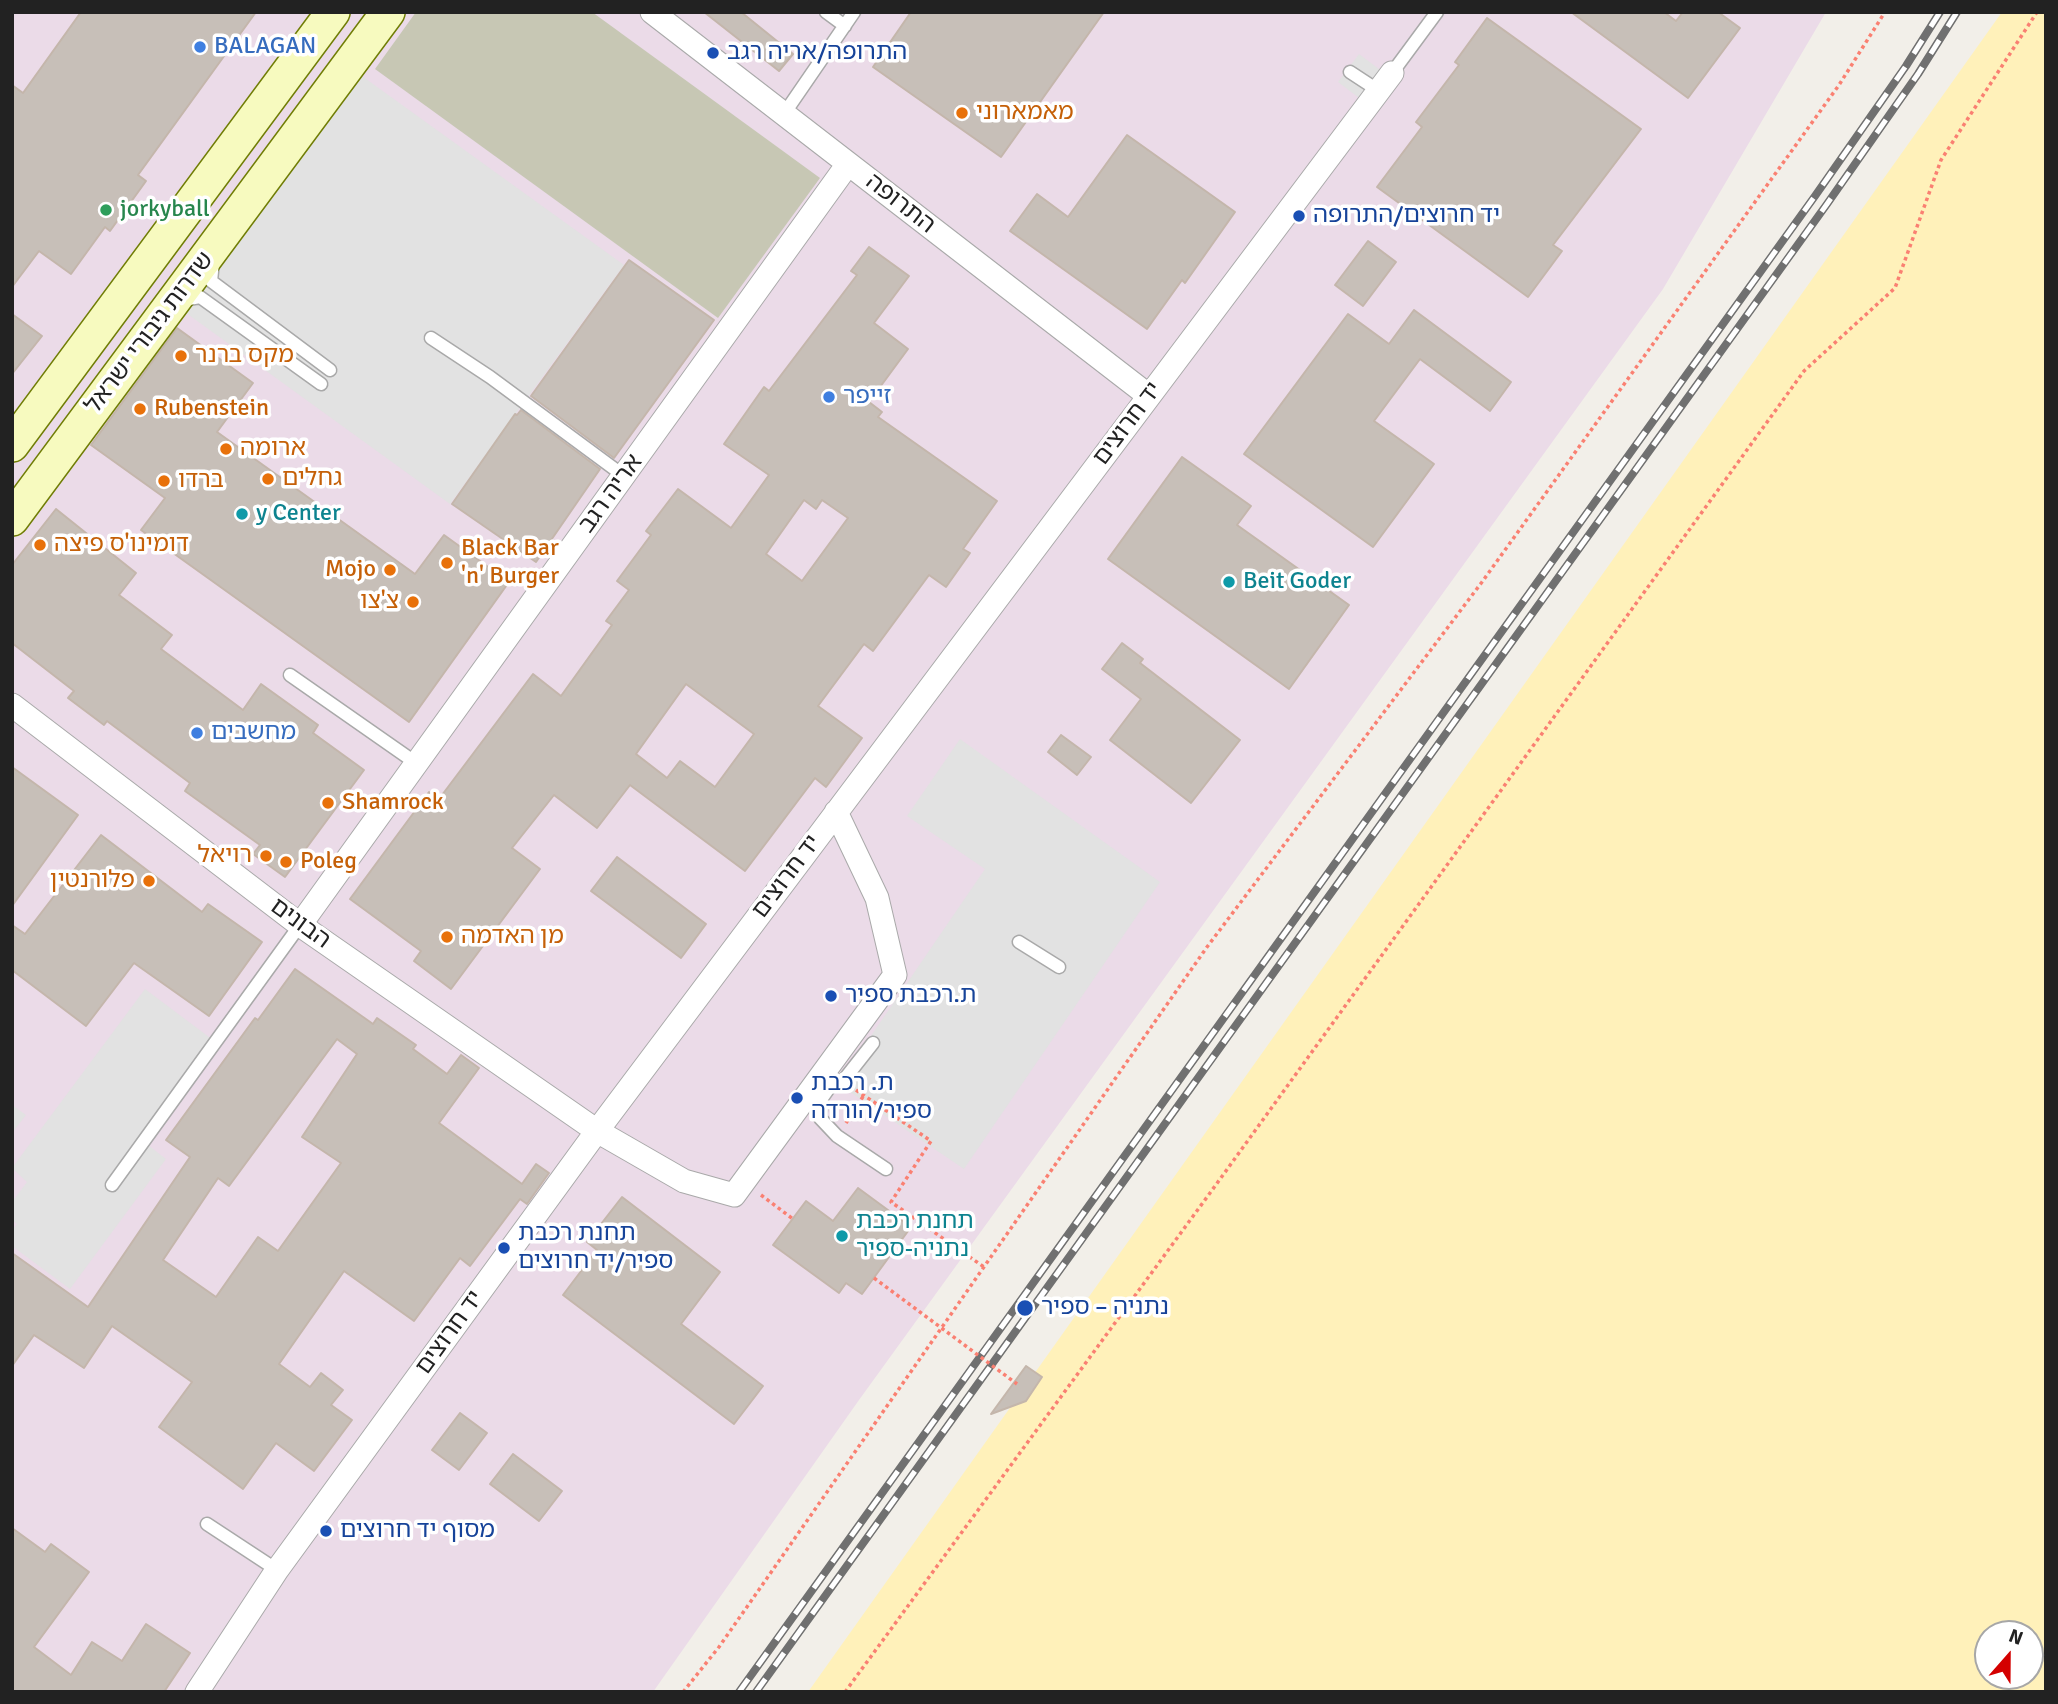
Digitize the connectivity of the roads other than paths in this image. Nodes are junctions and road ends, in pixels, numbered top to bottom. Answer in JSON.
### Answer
{"nodes":[{"id":1,"x":333,"y":12,"type":"edge"},
{"id":2,"x":388,"y":12,"type":"edge"},
{"id":3,"x":652,"y":12,"type":"edge"},
{"id":4,"x":826,"y":12,"type":"edge"},
{"id":5,"x":854,"y":12,"type":"edge"},
{"id":6,"x":1437,"y":12,"type":"edge"},
{"id":7,"x":845,"y":26,"type":"junction"},
{"id":8,"x":1350,"y":72,"type":"dead end"},
{"id":9,"x":1385,"y":82,"type":"junction"},
{"id":10,"x":783,"y":114,"type":"junction"},
{"id":11,"x":848,"y":164,"type":"junction"},
{"id":12,"x":214,"y":248,"type":"junction"},
{"id":13,"x":175,"y":301,"type":"junction"},
{"id":14,"x":431,"y":338,"type":"dead end"},
{"id":15,"x":330,"y":370,"type":"dead end"},
{"id":16,"x":321,"y":384,"type":"dead end"},
{"id":17,"x":1149,"y":396,"type":"junction"},
{"id":18,"x":12,"y":445,"type":"edge"},
{"id":19,"x":624,"y":476,"type":"junction"},
{"id":20,"x":12,"y":519,"type":"edge"},
{"id":21,"x":290,"y":675,"type":"dead end"},
{"id":22,"x":12,"y":705,"type":"edge"},
{"id":23,"x":416,"y":763,"type":"junction"},
{"id":24,"x":836,"y":812,"type":"junction"},
{"id":25,"x":300,"y":925,"type":"junction"},
{"id":26,"x":1019,"y":942,"type":"dead end"},
{"id":27,"x":1059,"y":967,"type":"dead end"},
{"id":28,"x":873,"y":1043,"type":"dead end"},
{"id":29,"x":597,"y":1131,"type":"junction"},
{"id":30,"x":886,"y":1170,"type":"dead end"},
{"id":31,"x":111,"y":1185,"type":"dead end"},
{"id":32,"x":207,"y":1524,"type":"dead end"},
{"id":33,"x":277,"y":1570,"type":"junction"},
{"id":34,"x":197,"y":1692,"type":"edge"}],
"edges":[{"from":1,"to":18,"type":"street","name":"שדרות גיבורי ישראל"},
{"from":2,"to":12,"type":"street","name":"שדרות גיבורי ישראל"},
{"from":3,"to":10,"type":"street","name":"התרופה"},
{"from":4,"to":7,"type":"lane"},
{"from":5,"to":7,"type":"lane"},
{"from":6,"to":9,"type":"lane"},
{"from":7,"to":10,"type":"lane"},
{"from":8,"to":9,"type":"lane"},
{"from":9,"to":17,"type":"street","name":"יד חרוצים"},
{"from":10,"to":11,"type":"street","name":"התרופה"},
{"from":11,"to":17,"type":"street","name":"התרופה"},
{"from":11,"to":19,"type":"street","name":"אריה רגב"},
{"from":12,"to":13,"type":"street","name":"שדרות גיבורי ישראל"},
{"from":12,"to":15,"type":"lane"},
{"from":13,"to":16,"type":"lane"},
{"from":13,"to":20,"type":"street","name":"שדרות גיבורי ישראל"},
{"from":14,"to":19,"type":"lane"},
{"from":17,"to":24,"type":"street","name":"יד חרוצים"},
{"from":19,"to":23,"type":"street","name":"אריה רגב"},
{"from":21,"to":23,"type":"lane"},
{"from":22,"to":25,"type":"street","name":"הבונים"},
{"from":23,"to":25,"type":"street","name":"אריה רגב"},
{"from":24,"to":29,"type":"street","name":"יד חרוצים"},
{"from":24,"to":29,"type":"street","name":"הבונים"},
{"from":25,"to":29,"type":"street","name":"הבונים"},
{"from":25,"to":31,"type":"lane"},
{"from":26,"to":27,"type":"lane"},
{"from":28,"to":30,"type":"lane"},
{"from":29,"to":33,"type":"street","name":"יד חרוצים"},
{"from":32,"to":33,"type":"lane"},
{"from":33,"to":34,"type":"street","name":"יד חרוצים"}]}
